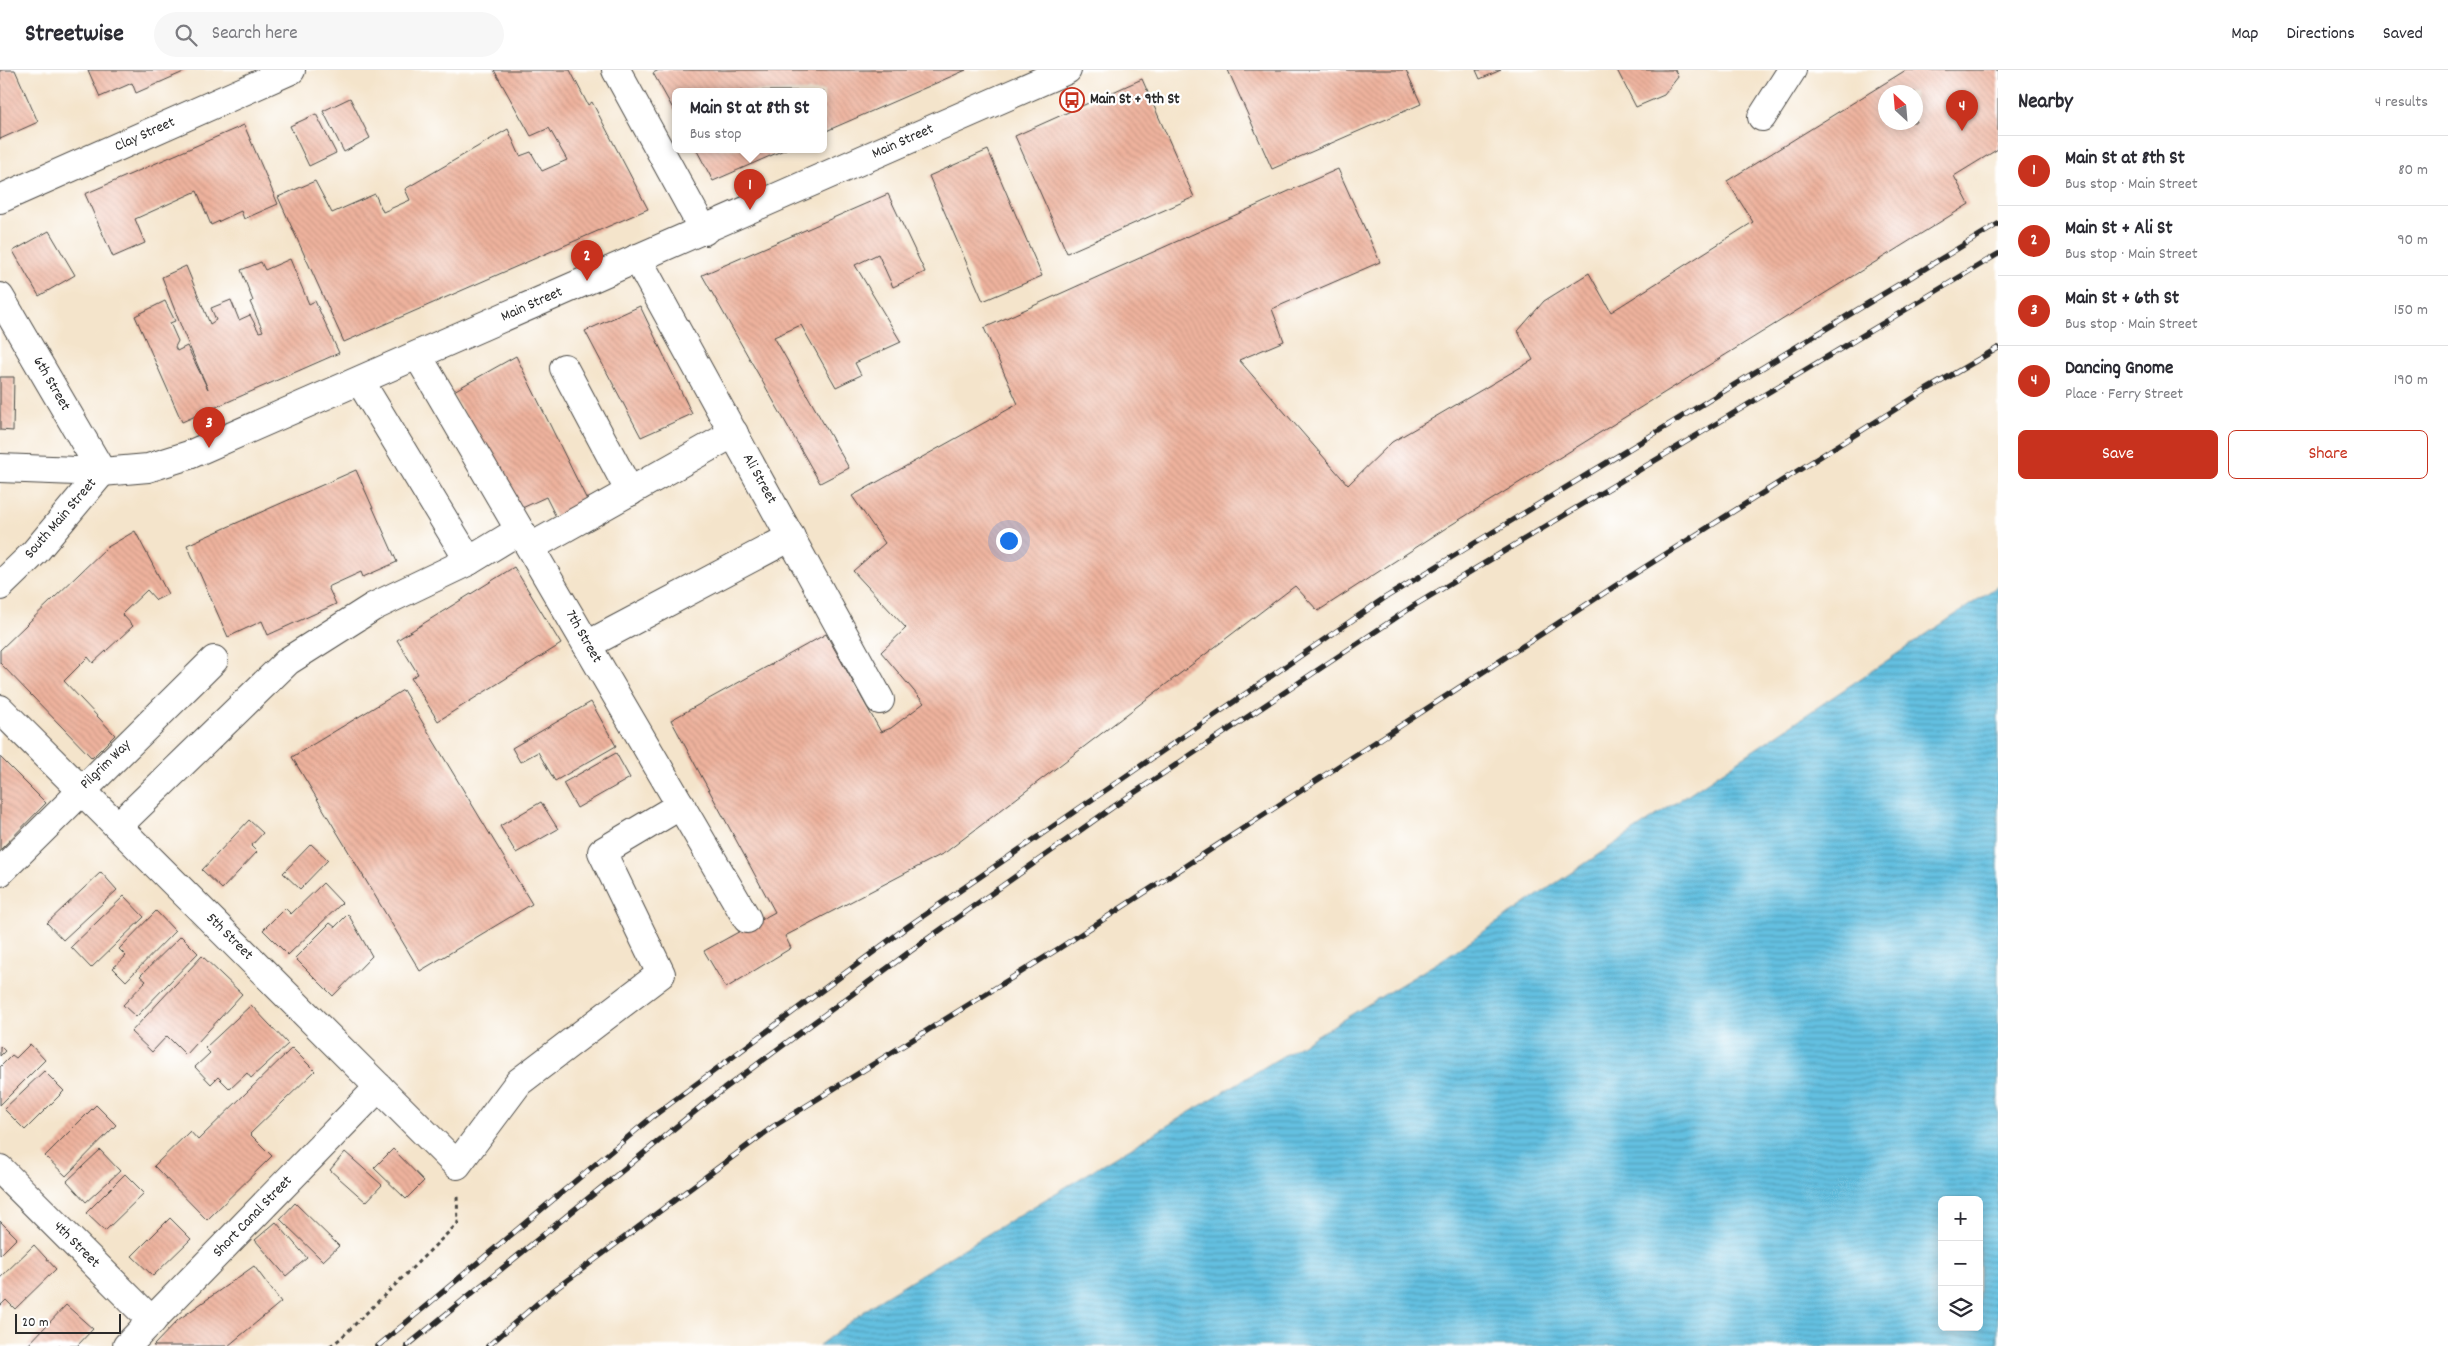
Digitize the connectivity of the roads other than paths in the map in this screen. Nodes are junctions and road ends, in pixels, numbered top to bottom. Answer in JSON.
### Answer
{"nodes":[{"id":1,"x":291,"y":70,"type":"edge"},
{"id":2,"x":616,"y":70,"type":"edge"},
{"id":3,"x":1067,"y":70,"type":"edge"},
{"id":4,"x":1792,"y":70,"type":"edge"},
{"id":5,"x":1033,"y":77,"type":"edge"},
{"id":6,"x":1762,"y":117,"type":"dead end"},
{"id":7,"x":0,"y":199,"type":"edge"},
{"id":8,"x":704,"y":231,"type":"junction"},
{"id":9,"x":637,"y":258,"type":"junction"},
{"id":10,"x":0,"y":297,"type":"edge"},
{"id":11,"x":418,"y":356,"type":"junction"},
{"id":12,"x":564,"y":368,"type":"dead end"},
{"id":13,"x":360,"y":381,"type":"junction"},
{"id":14,"x":734,"y":433,"type":"junction"},
{"id":15,"x":0,"y":468,"type":"edge"},
{"id":16,"x":102,"y":472,"type":"junction"},
{"id":17,"x":630,"y":492,"type":"junction"},
{"id":18,"x":791,"y":537,"type":"junction"},
{"id":19,"x":526,"y":538,"type":"junction"},
{"id":20,"x":469,"y":561,"type":"junction"},
{"id":21,"x":0,"y":586,"type":"edge"},
{"id":22,"x":587,"y":645,"type":"junction"},
{"id":23,"x":214,"y":660,"type":"dead end"},
{"id":24,"x":880,"y":700,"type":"dead end"},
{"id":25,"x":0,"y":709,"type":"edge"},
{"id":26,"x":82,"y":790,"type":"junction"},
{"id":27,"x":681,"y":805,"type":"junction"},
{"id":28,"x":118,"y":826,"type":"junction"},
{"id":29,"x":0,"y":872,"type":"edge"},
{"id":30,"x":747,"y":919,"type":"dead end"},
{"id":31,"x":379,"y":1087,"type":"junction"},
{"id":32,"x":0,"y":1169,"type":"edge"},
{"id":33,"x":152,"y":1321,"type":"junction"},
{"id":34,"x":127,"y":1346,"type":"edge"}],
"edges":[{"from":1,"to":7,"type":"street","name":"Clay Street"},
{"from":2,"to":8,"type":"street"},
{"from":3,"to":5,"type":"street","name":"Main Street"},
{"from":4,"to":6,"type":"street"},
{"from":5,"to":8,"type":"street","name":"Main Street"},
{"from":8,"to":9,"type":"street","name":"Main Street"},
{"from":9,"to":11,"type":"street","name":"Main Street"},
{"from":9,"to":14,"type":"street","name":"Ali Street"},
{"from":10,"to":16,"type":"street","name":"6th Street"},
{"from":11,"to":13,"type":"street","name":"Main Street"},
{"from":11,"to":19,"type":"street","name":"7th Street"},
{"from":12,"to":17,"type":"street"},
{"from":13,"to":16,"type":"street","name":"Main Street"},
{"from":13,"to":20,"type":"street"},
{"from":14,"to":17,"type":"street"},
{"from":14,"to":18,"type":"street","name":"Ali Street"},
{"from":15,"to":16,"type":"street","name":"Main Street"},
{"from":16,"to":21,"type":"street","name":"South Main Street"},
{"from":17,"to":19,"type":"street"},
{"from":18,"to":22,"type":"street"},
{"from":18,"to":24,"type":"street","name":"Ali Street"},
{"from":19,"to":20,"type":"street"},
{"from":19,"to":22,"type":"street","name":"7th Street"},
{"from":20,"to":28,"type":"street"},
{"from":22,"to":27,"type":"street","name":"7th Street"},
{"from":23,"to":26,"type":"street","name":"Pilgrim Way"},
{"from":25,"to":26,"type":"street","name":"5th Street"},
{"from":26,"to":28,"type":"street","name":"5th Street"},
{"from":26,"to":29,"type":"street","name":"Pilgrim Way"},
{"from":27,"to":30,"type":"street","name":"7th Street"},
{"from":27,"to":31,"type":"street","name":"5th Street"},
{"from":28,"to":31,"type":"street","name":"5th Street"},
{"from":31,"to":33,"type":"street","name":"Short Canal Street"},
{"from":32,"to":33,"type":"street","name":"4th Street"},
{"from":33,"to":34,"type":"street","name":"Short Canal Street"}]}
